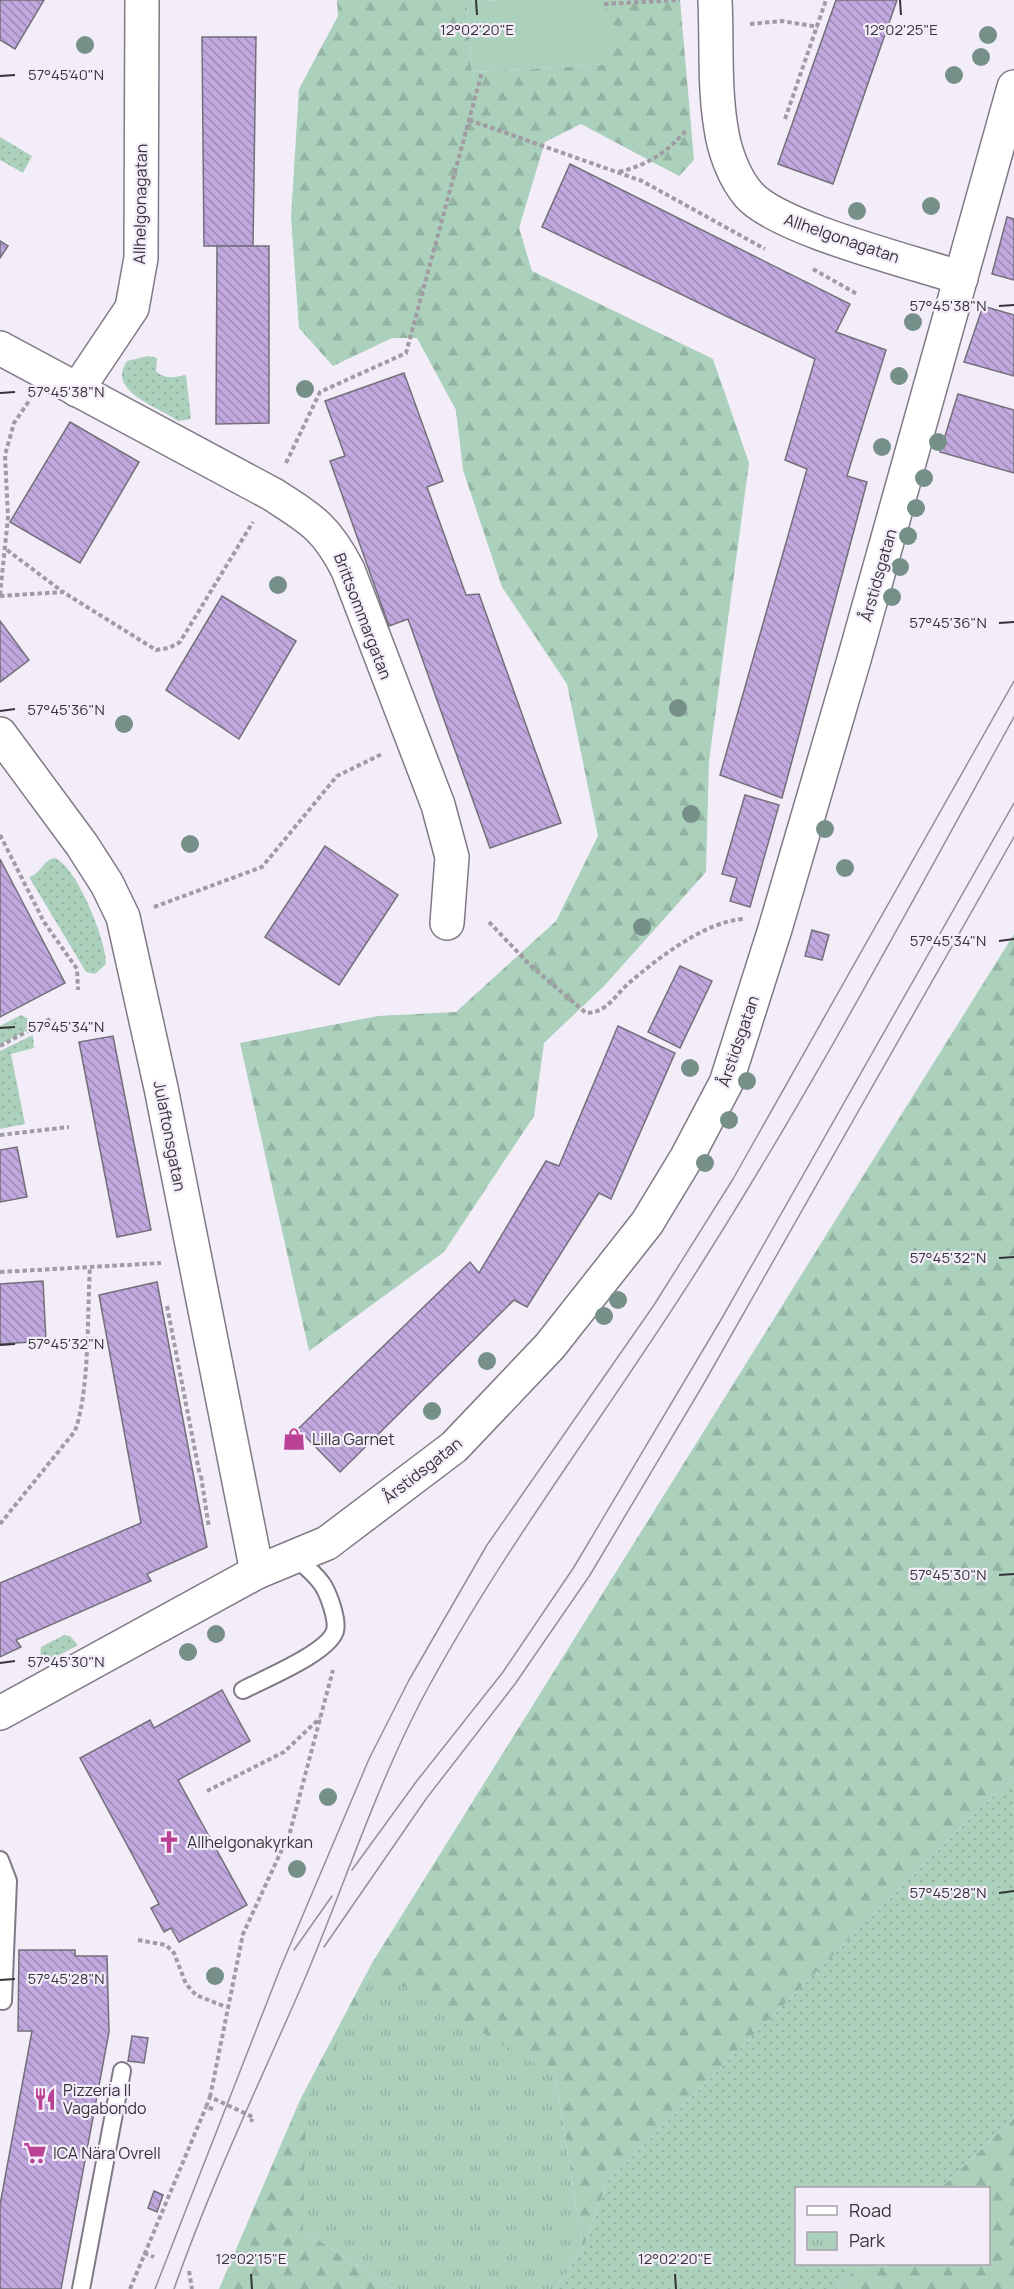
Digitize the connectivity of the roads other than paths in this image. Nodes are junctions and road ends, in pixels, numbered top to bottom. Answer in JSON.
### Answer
{"nodes":[{"id":1,"x":142,"y":0,"type":"edge"},
{"id":2,"x":716,"y":13,"type":"edge"},
{"id":3,"x":1014,"y":87,"type":"edge"},
{"id":4,"x":961,"y":278,"type":"junction"},
{"id":5,"x":0,"y":348,"type":"edge"},
{"id":6,"x":77,"y":390,"type":"junction"},
{"id":7,"x":0,"y":734,"type":"edge"},
{"id":8,"x":447,"y":923,"type":"dead end"},
{"id":9,"x":295,"y":1556,"type":"junction"},
{"id":10,"x":257,"y":1572,"type":"junction"},
{"id":11,"x":243,"y":1690,"type":"dead end"},
{"id":12,"x":0,"y":1713,"type":"edge"},
{"id":13,"x":0,"y":1860,"type":"edge"},
{"id":14,"x":3,"y":2001,"type":"dead end"},
{"id":15,"x":122,"y":2071,"type":"dead end"},
{"id":16,"x":81,"y":2289,"type":"edge"}],
"edges":[{"from":1,"to":6,"type":"street","name":"Allhelgonagatan"},
{"from":2,"to":4,"type":"street","name":"Allhelgonagatan"},
{"from":3,"to":4,"type":"street","name":"Årstidsgatan"},
{"from":4,"to":9,"type":"street","name":"Årstidsgatan"},
{"from":5,"to":6,"type":"street","name":"Brittsommargatan"},
{"from":6,"to":8,"type":"street","name":"Brittsommargatan"},
{"from":7,"to":10,"type":"street","name":"Julaftonsgatan"},
{"from":9,"to":10,"type":"street","name":"Årstidsgatan"},
{"from":9,"to":11,"type":"lane"},
{"from":10,"to":12,"type":"street","name":"Årstidsgatan"},
{"from":13,"to":14,"type":"lane"},
{"from":15,"to":16,"type":"lane"}]}
